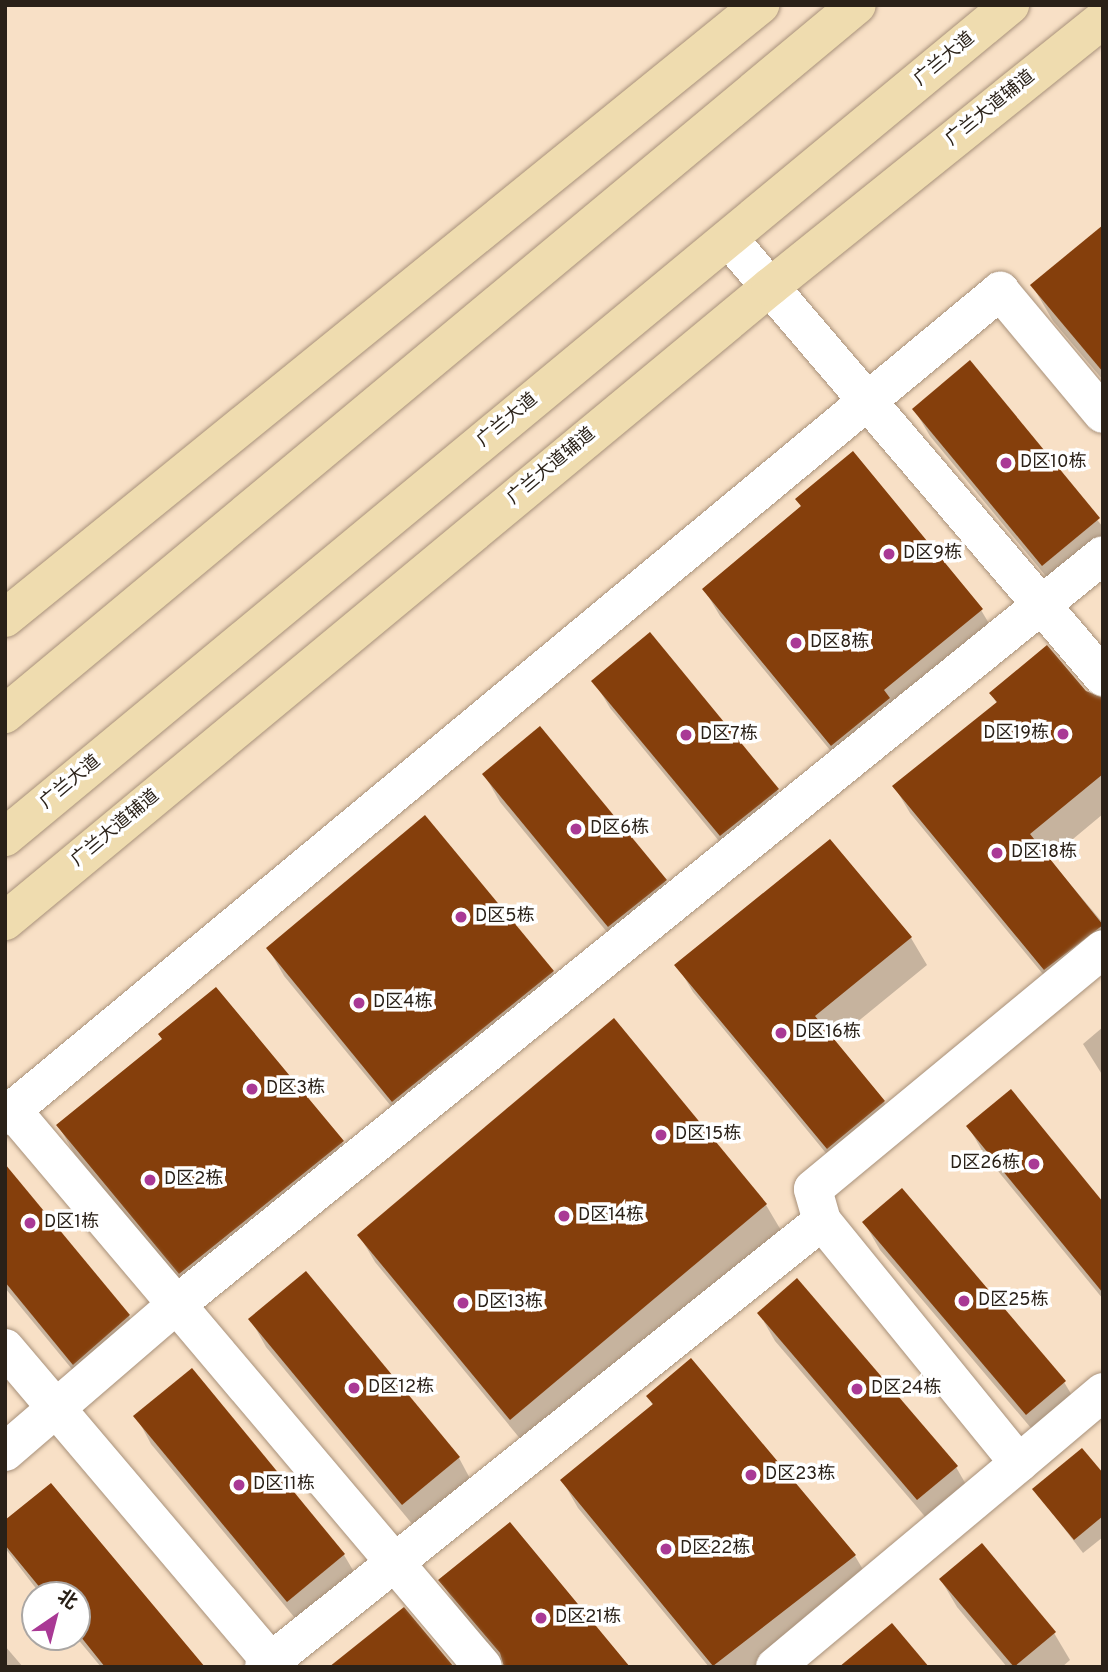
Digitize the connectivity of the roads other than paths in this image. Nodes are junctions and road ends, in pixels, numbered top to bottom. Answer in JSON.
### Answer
{"nodes":[{"id":1,"x":760,"y":5,"type":"edge"},
{"id":2,"x":857,"y":5,"type":"edge"},
{"id":3,"x":1010,"y":5,"type":"edge"},
{"id":4,"x":1103,"y":19,"type":"edge"},
{"id":5,"x":729,"y":239,"type":"junction"},
{"id":6,"x":770,"y":287,"type":"junction"},
{"id":7,"x":867,"y":400,"type":"junction"},
{"id":8,"x":1103,"y":414,"type":"edge"},
{"id":9,"x":1103,"y":555,"type":"edge"},
{"id":10,"x":1042,"y":606,"type":"junction"},
{"id":11,"x":5,"y":618,"type":"edge"},
{"id":12,"x":1103,"y":677,"type":"edge"},
{"id":13,"x":5,"y":715,"type":"edge"},
{"id":14,"x":5,"y":837,"type":"edge"},
{"id":15,"x":5,"y":920,"type":"edge"},
{"id":16,"x":1103,"y":949,"type":"edge"},
{"id":17,"x":9,"y":1113,"type":"edge"},
{"id":18,"x":822,"y":1221,"type":"junction"},
{"id":19,"x":176,"y":1305,"type":"junction"},
{"id":20,"x":5,"y":1348,"type":"edge"},
{"id":21,"x":1103,"y":1392,"type":"edge"},
{"id":22,"x":57,"y":1406,"type":"junction"},
{"id":23,"x":5,"y":1452,"type":"edge"},
{"id":24,"x":1019,"y":1463,"type":"junction"},
{"id":25,"x":396,"y":1563,"type":"junction"},
{"id":26,"x":270,"y":1665,"type":"edge"},
{"id":27,"x":483,"y":1667,"type":"edge"},
{"id":28,"x":775,"y":1667,"type":"edge"}],
"edges":[{"from":1,"to":11,"type":"main road"},
{"from":2,"to":13,"type":"main road"},
{"from":3,"to":5,"type":"main road","name":"广兰大道"},
{"from":4,"to":6,"type":"main road","name":"广兰大道辅道"},
{"from":5,"to":6,"type":"street"},
{"from":5,"to":14,"type":"main road","name":"广兰大道"},
{"from":6,"to":7,"type":"street"},
{"from":6,"to":15,"type":"main road","name":"广兰大道辅道"},
{"from":7,"to":8,"type":"street"},
{"from":7,"to":10,"type":"street"},
{"from":7,"to":17,"type":"street"},
{"from":9,"to":10,"type":"street"},
{"from":10,"to":12,"type":"street"},
{"from":10,"to":19,"type":"street"},
{"from":16,"to":18,"type":"street"},
{"from":17,"to":19,"type":"street"},
{"from":18,"to":24,"type":"street"},
{"from":18,"to":25,"type":"street"},
{"from":19,"to":22,"type":"street"},
{"from":19,"to":25,"type":"street"},
{"from":20,"to":22,"type":"street"},
{"from":21,"to":24,"type":"street"},
{"from":22,"to":23,"type":"street"},
{"from":22,"to":26,"type":"street"},
{"from":24,"to":28,"type":"street"},
{"from":25,"to":26,"type":"street"},
{"from":25,"to":27,"type":"street"}]}
